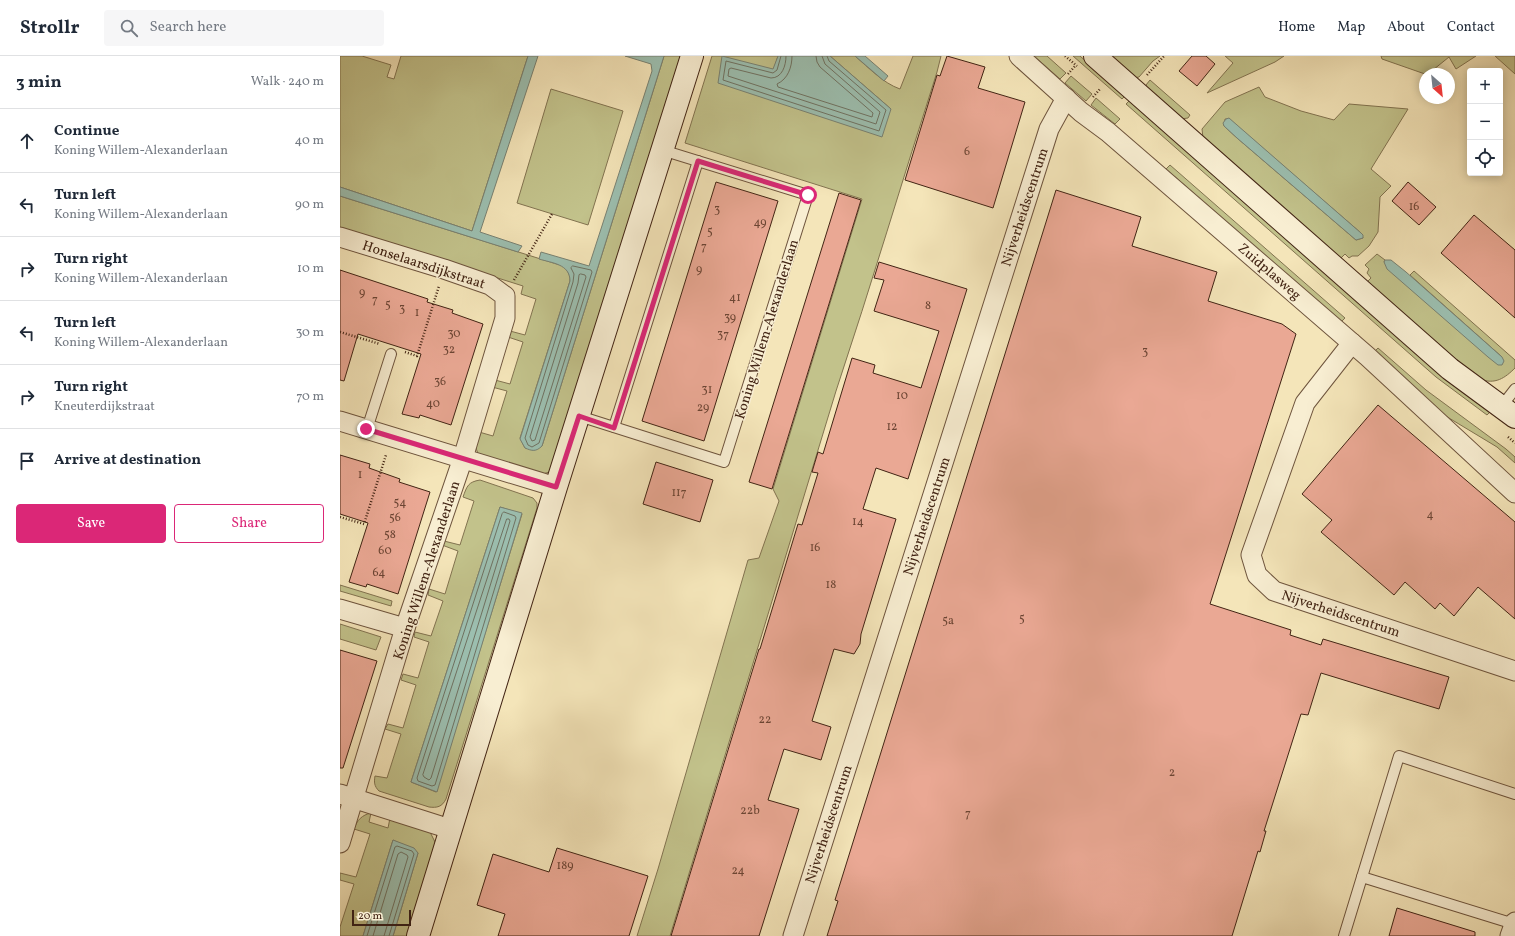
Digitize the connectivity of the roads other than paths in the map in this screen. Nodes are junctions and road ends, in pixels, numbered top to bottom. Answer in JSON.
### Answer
{"nodes":[{"id":1,"x":692,"y":56,"type":"edge"},
{"id":2,"x":1019,"y":56,"type":"edge"},
{"id":3,"x":1095,"y":56,"type":"edge"},
{"id":4,"x":1066,"y":98,"type":"junction"},
{"id":5,"x":662,"y":150,"type":"junction"},
{"id":6,"x":698,"y":161,"type":"junction"},
{"id":7,"x":340,"y":237,"type":"edge"},
{"id":8,"x":505,"y":296,"type":"joint"},
{"id":9,"x":1352,"y":343,"type":"junction"},
{"id":10,"x":391,"y":350,"type":"road end"},
{"id":11,"x":1515,"y":389,"type":"edge"},
{"id":12,"x":1508,"y":412,"type":"edge"},
{"id":13,"x":579,"y":416,"type":"junction"},
{"id":14,"x":340,"y":422,"type":"edge"},
{"id":15,"x":614,"y":428,"type":"junction"},
{"id":16,"x":366,"y":429,"type":"junction"},
{"id":17,"x":463,"y":458,"type":"junction"},
{"id":18,"x":556,"y":487,"type":"junction"},
{"id":19,"x":1515,"y":492,"type":"edge"},
{"id":20,"x":340,"y":608,"type":"edge"},
{"id":21,"x":405,"y":628,"type":"junction"},
{"id":22,"x":1515,"y":671,"type":"edge"},
{"id":23,"x":1515,"y":794,"type":"edge"},
{"id":24,"x":347,"y":796,"type":"edge"},
{"id":25,"x":450,"y":830,"type":"junction"},
{"id":26,"x":340,"y":843,"type":"edge"},
{"id":27,"x":1362,"y":877,"type":"junction"},
{"id":28,"x":1513,"y":927,"type":"edge"},
{"id":29,"x":418,"y":936,"type":"edge"},
{"id":30,"x":793,"y":936,"type":"edge"},
{"id":31,"x":1344,"y":936,"type":"edge"}],
"edges":[{"from":1,"to":5,"type":"street"},
{"from":2,"to":4,"type":"street","name":"Zuidplasweg"},
{"from":3,"to":12,"type":"street"},
{"from":4,"to":9,"type":"street","name":"Zuidplasweg"},
{"from":4,"to":30,"type":"street","name":"Nijverheidscentrum"},
{"from":5,"to":6,"type":"lane","name":"Koning Willem-Alexanderlaan"},
{"from":5,"to":13,"type":"street"},
{"from":6,"to":15,"type":"lane"},
{"from":6,"to":15,"type":"lane","name":"Koning Willem-Alexanderlaan"},
{"from":7,"to":8,"type":"street","name":"Honselaarsdijkstraat"},
{"from":8,"to":17,"type":"street","name":"Koning Willem-Alexanderlaan"},
{"from":9,"to":19,"type":"street","name":"Zuidplasweg"},
{"from":9,"to":22,"type":"street","name":"Nijverheidscentrum"},
{"from":10,"to":16,"type":"lane"},
{"from":11,"to":12,"type":"lane"},
{"from":13,"to":15,"type":"lane","name":"Koning Willem-Alexanderlaan"},
{"from":13,"to":18,"type":"street"},
{"from":14,"to":16,"type":"street"},
{"from":16,"to":17,"type":"street"},
{"from":17,"to":18,"type":"street"},
{"from":17,"to":21,"type":"street","name":"Koning Willem-Alexanderlaan"},
{"from":18,"to":25,"type":"street"},
{"from":20,"to":21,"type":"street"},
{"from":21,"to":24,"type":"street","name":"Koning Willem-Alexanderlaan"},
{"from":23,"to":27,"type":"lane"},
{"from":24,"to":25,"type":"street"},
{"from":24,"to":26,"type":"street","name":"Koning Willem-Alexanderlaan"},
{"from":25,"to":29,"type":"street"},
{"from":27,"to":28,"type":"lane"},
{"from":27,"to":31,"type":"lane"}]}
